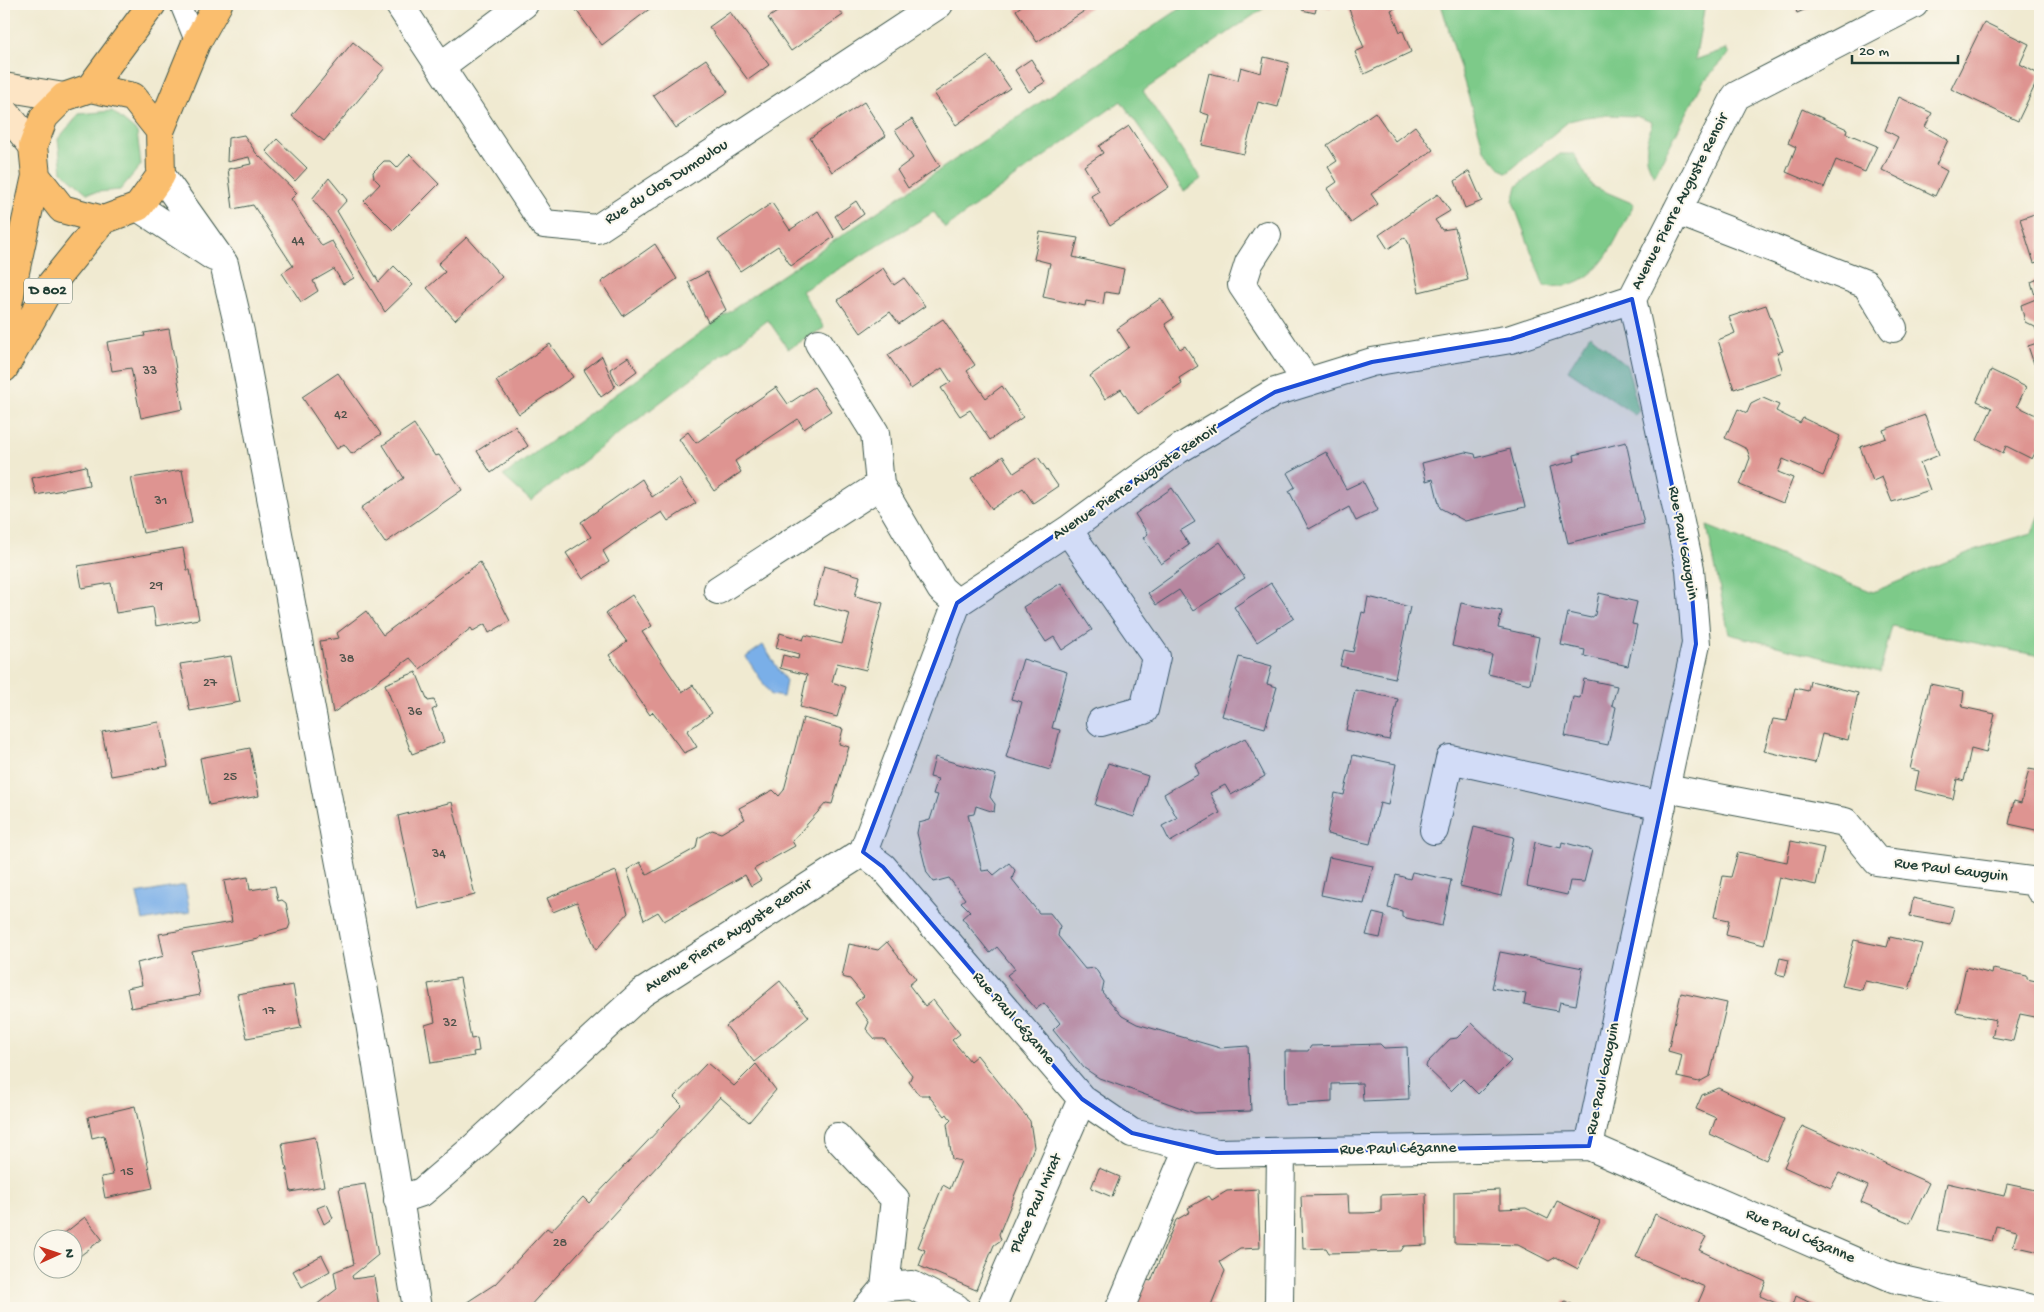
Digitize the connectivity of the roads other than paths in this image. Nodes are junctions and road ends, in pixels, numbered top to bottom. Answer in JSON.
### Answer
{"nodes":[{"id":1,"x":152,"y":4,"type":"edge"},
{"id":2,"x":180,"y":4,"type":"edge"},
{"id":3,"x":218,"y":4,"type":"edge"},
{"id":4,"x":398,"y":4,"type":"edge"},
{"id":5,"x":524,"y":4,"type":"edge"},
{"id":6,"x":939,"y":4,"type":"edge"},
{"id":7,"x":1914,"y":4,"type":"edge"},
{"id":8,"x":1873,"y":15,"type":"edge"},
{"id":9,"x":196,"y":43,"type":"junction"},
{"id":10,"x":441,"y":66,"type":"junction"},
{"id":11,"x":4,"y":87,"type":"edge"},
{"id":12,"x":90,"y":88,"type":"junction"},
{"id":13,"x":64,"y":97,"type":"junction"},
{"id":14,"x":4,"y":111,"type":"edge"},
{"id":15,"x":160,"y":130,"type":"junction"},
{"id":16,"x":33,"y":146,"type":"junction"},
{"id":17,"x":162,"y":175,"type":"junction"},
{"id":18,"x":36,"y":176,"type":"junction"},
{"id":19,"x":138,"y":207,"type":"junction"},
{"id":20,"x":1677,"y":211,"type":"junction"},
{"id":21,"x":103,"y":220,"type":"junction"},
{"id":22,"x":1267,"y":235,"type":"dead end"},
{"id":23,"x":224,"y":264,"type":"junction"},
{"id":24,"x":1632,"y":299,"type":"junction"},
{"id":25,"x":4,"y":322,"type":"edge"},
{"id":26,"x":1893,"y":328,"type":"dead end"},
{"id":27,"x":819,"y":343,"type":"dead end"},
{"id":28,"x":4,"y":368,"type":"edge"},
{"id":29,"x":1307,"y":382,"type":"junction"},
{"id":30,"x":880,"y":485,"type":"junction"},
{"id":31,"x":1068,"y":530,"type":"junction"},
{"id":32,"x":718,"y":590,"type":"dead end"},
{"id":33,"x":957,"y":603,"type":"junction"},
{"id":34,"x":1101,"y":722,"type":"dead end"},
{"id":35,"x":1664,"y":797,"type":"junction"},
{"id":36,"x":1434,"y":830,"type":"dead end"},
{"id":37,"x":862,"y":852,"type":"junction"},
{"id":38,"x":2040,"y":890,"type":"edge"},
{"id":39,"x":1082,"y":1099,"type":"junction"},
{"id":40,"x":837,"y":1137,"type":"dead end"},
{"id":41,"x":1189,"y":1146,"type":"junction"},
{"id":42,"x":1589,"y":1146,"type":"junction"},
{"id":43,"x":1280,"y":1152,"type":"junction"},
{"id":44,"x":398,"y":1200,"type":"junction"},
{"id":45,"x":885,"y":1287,"type":"junction"},
{"id":46,"x":418,"y":1308,"type":"edge"},
{"id":47,"x":867,"y":1308,"type":"edge"},
{"id":48,"x":956,"y":1308,"type":"edge"},
{"id":49,"x":991,"y":1308,"type":"edge"},
{"id":50,"x":1120,"y":1308,"type":"edge"},
{"id":51,"x":1277,"y":1308,"type":"edge"},
{"id":52,"x":2028,"y":1308,"type":"edge"}],
"edges":[{"from":1,"to":12,"type":"main road"},
{"from":2,"to":9,"type":"lane"},
{"from":3,"to":9,"type":"main road"},
{"from":4,"to":10,"type":"street","name":"Rue du Clos Dumoulou"},
{"from":5,"to":10,"type":"street"},
{"from":6,"to":10,"type":"street","name":"Rue du Clos Dumoulou"},
{"from":7,"to":8,"type":"street","name":"Avenue Pierre Auguste Renoir"},
{"from":8,"to":20,"type":"street","name":"Avenue Pierre Auguste Renoir"},
{"from":9,"to":15,"type":"main road"},
{"from":11,"to":13,"type":"street"},
{"from":12,"to":13,"type":"main road"},
{"from":12,"to":15,"type":"main road"},
{"from":13,"to":16,"type":"main road"},
{"from":14,"to":16,"type":"street"},
{"from":15,"to":17,"type":"main road"},
{"from":16,"to":18,"type":"main road"},
{"from":17,"to":19,"type":"main road"},
{"from":17,"to":23,"type":"street"},
{"from":18,"to":21,"type":"main road"},
{"from":18,"to":25,"type":"main road","number":"D 802"},
{"from":19,"to":21,"type":"main road"},
{"from":19,"to":23,"type":"street"},
{"from":20,"to":24,"type":"street","name":"Avenue Pierre Auguste Renoir"},
{"from":20,"to":26,"type":"street"},
{"from":21,"to":28,"type":"main road","number":"D 802"},
{"from":22,"to":29,"type":"street"},
{"from":23,"to":44,"type":"street"},
{"from":24,"to":29,"type":"street","name":"Avenue Pierre Auguste Renoir"},
{"from":24,"to":35,"type":"street","name":"Rue Paul Gauguin"},
{"from":27,"to":30,"type":"street"},
{"from":29,"to":31,"type":"street","name":"Avenue Pierre Auguste Renoir"},
{"from":30,"to":32,"type":"street"},
{"from":30,"to":33,"type":"street"},
{"from":31,"to":33,"type":"street","name":"Avenue Pierre Auguste Renoir"},
{"from":31,"to":34,"type":"street"},
{"from":33,"to":37,"type":"street"},
{"from":35,"to":36,"type":"street","name":"Rue Paul Gauguin"},
{"from":35,"to":38,"type":"street","name":"Rue Paul Gauguin"},
{"from":35,"to":42,"type":"street","name":"Rue Paul Gauguin"},
{"from":37,"to":39,"type":"street","name":"Rue Paul Cézanne"},
{"from":37,"to":44,"type":"street","name":"Avenue Pierre Auguste Renoir"},
{"from":39,"to":41,"type":"street","name":"Rue Paul Cézanne"},
{"from":39,"to":49,"type":"street","name":"Place Paul Mirat"},
{"from":40,"to":45,"type":"street"},
{"from":41,"to":43,"type":"street","name":"Rue Paul Cézanne"},
{"from":41,"to":50,"type":"street"},
{"from":42,"to":43,"type":"street","name":"Rue Paul Cézanne"},
{"from":42,"to":52,"type":"street","name":"Rue Paul Cézanne"},
{"from":43,"to":51,"type":"street"},
{"from":44,"to":46,"type":"street"},
{"from":45,"to":47,"type":"street"},
{"from":45,"to":48,"type":"street"}]}
